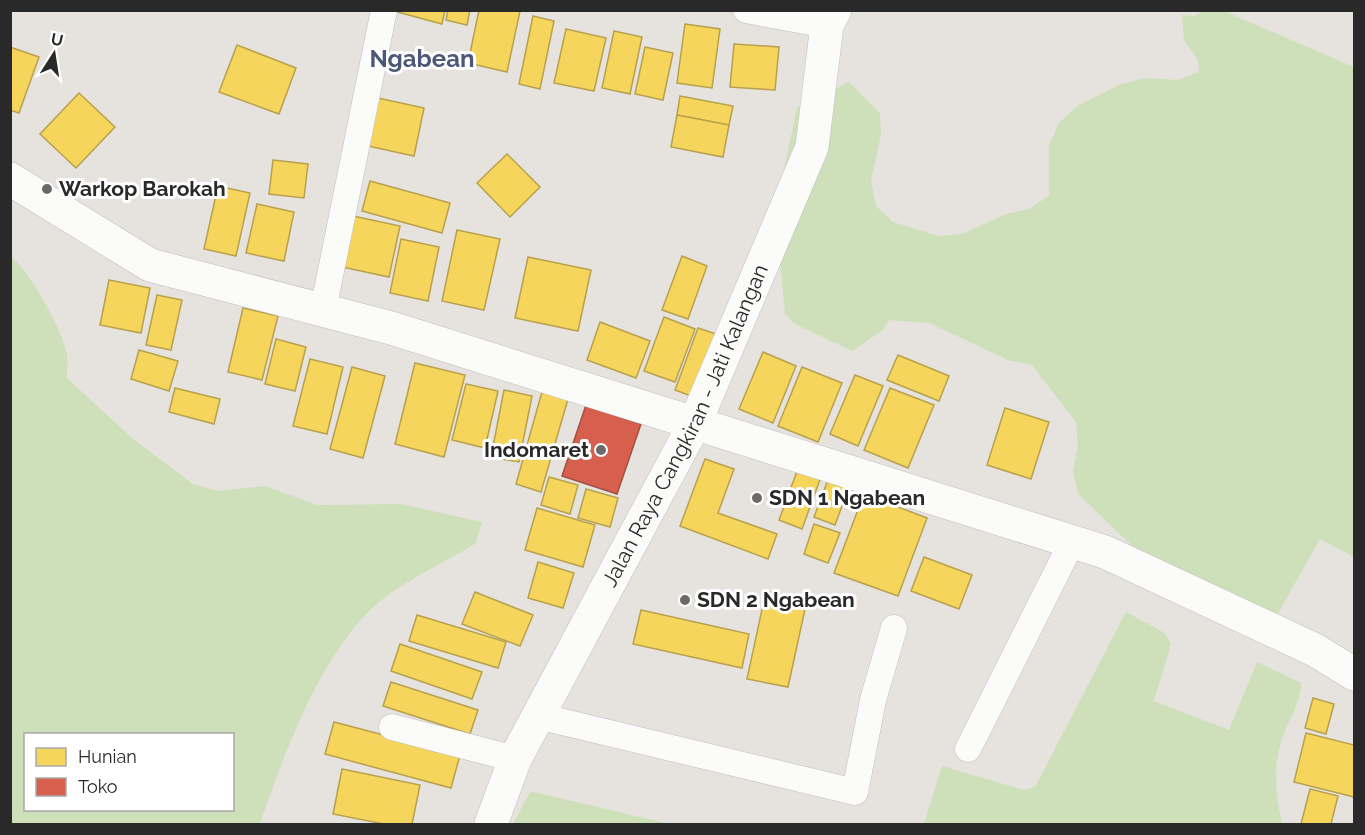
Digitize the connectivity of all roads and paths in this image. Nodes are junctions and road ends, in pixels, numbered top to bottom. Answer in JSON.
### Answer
{"nodes":[{"id":1,"x":384,"y":10,"type":"edge"},
{"id":2,"x":746,"y":10,"type":"edge"},
{"id":3,"x":831,"y":18,"type":"edge"},
{"id":4,"x":10,"y":179,"type":"edge"},
{"id":5,"x":323,"y":310,"type":"junction"},
{"id":6,"x":695,"y":423,"type":"junction"},
{"id":7,"x":1072,"y":542,"type":"junction"},
{"id":8,"x":894,"y":628,"type":"dead end"},
{"id":9,"x":1354,"y":674,"type":"edge"},
{"id":10,"x":538,"y":716,"type":"junction"},
{"id":11,"x":392,"y":727,"type":"dead end"},
{"id":12,"x":968,"y":749,"type":"dead end"},
{"id":13,"x":515,"y":759,"type":"junction"},
{"id":14,"x":491,"y":825,"type":"edge"}],
"edges":[{"from":1,"to":5,"type":"street"},
{"from":2,"to":3,"type":"street"},
{"from":3,"to":6,"type":"street","name":"Jalan Raya Cangkiran - Jati Kalangan"},
{"from":4,"to":5,"type":"street"},
{"from":5,"to":6,"type":"street"},
{"from":6,"to":7,"type":"street"},
{"from":6,"to":10,"type":"street","name":"Jalan Raya Cangkiran - Jati Kalangan"},
{"from":7,"to":9,"type":"street"},
{"from":7,"to":12,"type":"street"},
{"from":8,"to":10,"type":"street"},
{"from":10,"to":13,"type":"street","name":"Jalan Raya Cangkiran - Jati Kalangan"},
{"from":11,"to":13,"type":"street"},
{"from":13,"to":14,"type":"street","name":"Jalan Raya Cangkiran - Jati Kalangan"}]}
